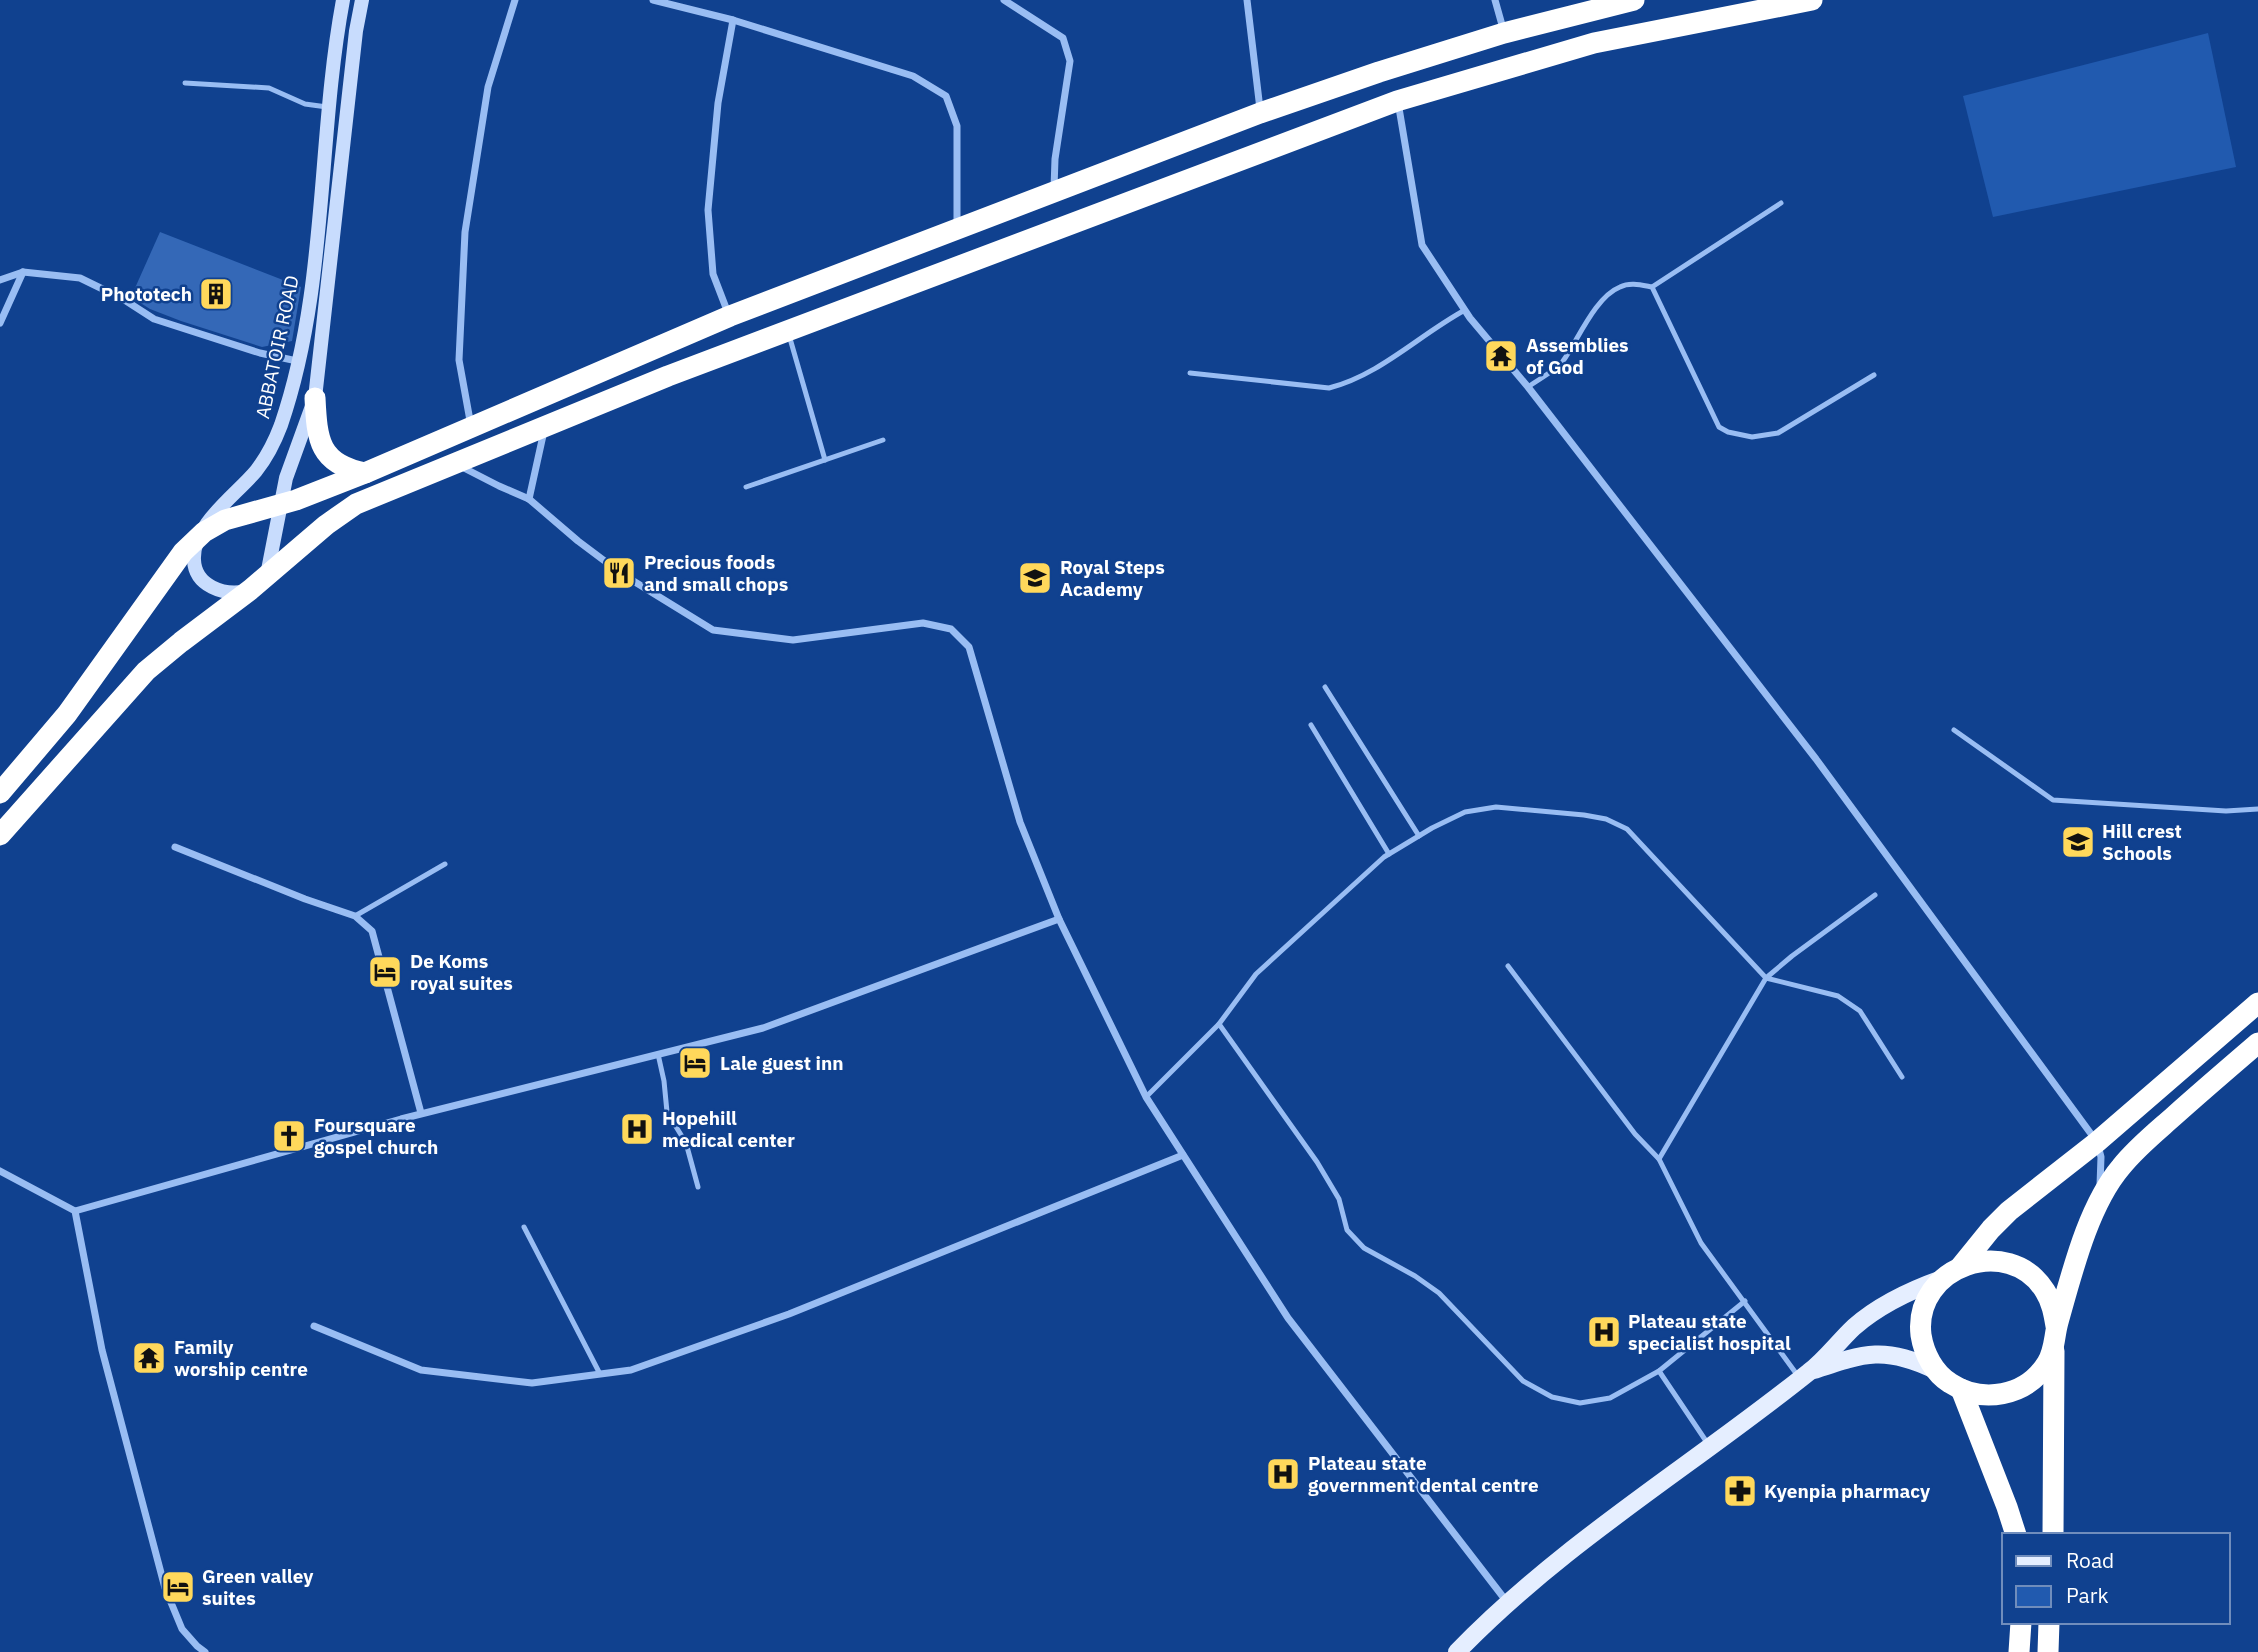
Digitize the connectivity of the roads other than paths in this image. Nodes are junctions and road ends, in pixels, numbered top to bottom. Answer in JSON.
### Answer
{"nodes":[{"id":1,"x":343,"y":0,"type":"edge"},
{"id":2,"x":362,"y":0,"type":"edge"},
{"id":3,"x":515,"y":0,"type":"edge"},
{"id":4,"x":653,"y":0,"type":"edge"},
{"id":5,"x":1004,"y":0,"type":"edge"},
{"id":6,"x":1247,"y":0,"type":"edge"},
{"id":7,"x":1495,"y":0,"type":"edge"},
{"id":8,"x":1634,"y":0,"type":"edge"},
{"id":9,"x":1812,"y":0,"type":"edge"},
{"id":10,"x":733,"y":20,"type":"junction"},
{"id":11,"x":1504,"y":33,"type":"junction"},
{"id":12,"x":184,"y":83,"type":"dead end"},
{"id":13,"x":1397,"y":101,"type":"junction"},
{"id":14,"x":330,"y":107,"type":"junction"},
{"id":15,"x":1260,"y":113,"type":"junction"},
{"id":16,"x":1054,"y":192,"type":"junction"},
{"id":17,"x":1781,"y":203,"type":"dead end"},
{"id":18,"x":957,"y":230,"type":"junction"},
{"id":19,"x":864,"y":265,"type":"junction"},
{"id":20,"x":23,"y":271,"type":"junction"},
{"id":21,"x":0,"y":280,"type":"edge"},
{"id":22,"x":1652,"y":287,"type":"junction"},
{"id":23,"x":874,"y":299,"type":"junction"},
{"id":24,"x":1465,"y":310,"type":"junction"},
{"id":25,"x":730,"y":316,"type":"junction"},
{"id":26,"x":0,"y":323,"type":"edge"},
{"id":27,"x":788,"y":331,"type":"junction"},
{"id":28,"x":298,"y":361,"type":"junction"},
{"id":29,"x":1191,"y":373,"type":"dead end"},
{"id":30,"x":1874,"y":375,"type":"dead end"},
{"id":31,"x":1528,"y":387,"type":"junction"},
{"id":32,"x":315,"y":398,"type":"junction"},
{"id":33,"x":471,"y":426,"type":"junction"},
{"id":34,"x":545,"y":426,"type":"junction"},
{"id":35,"x":883,"y":440,"type":"dead end"},
{"id":36,"x":825,"y":460,"type":"junction"},
{"id":37,"x":456,"y":463,"type":"junction"},
{"id":38,"x":365,"y":473,"type":"junction"},
{"id":39,"x":746,"y":487,"type":"dead end"},
{"id":40,"x":529,"y":499,"type":"junction"},
{"id":41,"x":281,"y":504,"type":"junction"},
{"id":42,"x":197,"y":538,"type":"junction"},
{"id":43,"x":267,"y":575,"type":"junction"},
{"id":44,"x":250,"y":590,"type":"junction"},
{"id":45,"x":1325,"y":687,"type":"dead end"},
{"id":46,"x":1311,"y":725,"type":"dead end"},
{"id":47,"x":1954,"y":730,"type":"dead end"},
{"id":48,"x":0,"y":793,"type":"edge"},
{"id":49,"x":2258,"y":809,"type":"edge"},
{"id":50,"x":0,"y":835,"type":"edge"},
{"id":51,"x":1419,"y":836,"type":"junction"},
{"id":52,"x":175,"y":847,"type":"dead end"},
{"id":53,"x":1389,"y":854,"type":"junction"},
{"id":54,"x":445,"y":864,"type":"dead end"},
{"id":55,"x":1875,"y":895,"type":"dead end"},
{"id":56,"x":355,"y":916,"type":"junction"},
{"id":57,"x":1059,"y":919,"type":"junction"},
{"id":58,"x":1508,"y":966,"type":"dead end"},
{"id":59,"x":1766,"y":978,"type":"junction"},
{"id":60,"x":2258,"y":1003,"type":"edge"},
{"id":61,"x":1219,"y":1024,"type":"junction"},
{"id":62,"x":2258,"y":1043,"type":"edge"},
{"id":63,"x":657,"y":1054,"type":"junction"},
{"id":64,"x":1902,"y":1077,"type":"dead end"},
{"id":65,"x":1146,"y":1097,"type":"junction"},
{"id":66,"x":421,"y":1114,"type":"junction"},
{"id":67,"x":2096,"y":1142,"type":"junction"},
{"id":68,"x":1183,"y":1155,"type":"junction"},
{"id":69,"x":1659,"y":1159,"type":"junction"},
{"id":70,"x":0,"y":1171,"type":"edge"},
{"id":71,"x":698,"y":1187,"type":"dead end"},
{"id":72,"x":2095,"y":1210,"type":"junction"},
{"id":73,"x":75,"y":1211,"type":"junction"},
{"id":74,"x":524,"y":1227,"type":"dead end"},
{"id":75,"x":1961,"y":1266,"type":"junction"},
{"id":76,"x":1942,"y":1279,"type":"junction"},
{"id":77,"x":1745,"y":1301,"type":"junction"},
{"id":78,"x":314,"y":1326,"type":"dead end"},
{"id":79,"x":2056,"y":1326,"type":"junction"},
{"id":80,"x":2054,"y":1348,"type":"junction"},
{"id":81,"x":1936,"y":1370,"type":"junction"},
{"id":82,"x":1659,"y":1371,"type":"junction"},
{"id":83,"x":600,"y":1374,"type":"junction"},
{"id":84,"x":1806,"y":1375,"type":"junction"},
{"id":85,"x":1961,"y":1389,"type":"junction"},
{"id":86,"x":1710,"y":1447,"type":"junction"},
{"id":87,"x":2015,"y":1533,"type":"edge"},
{"id":88,"x":2053,"y":1533,"type":"edge"},
{"id":89,"x":1507,"y":1603,"type":"junction"},
{"id":90,"x":2021,"y":1624,"type":"edge"},
{"id":91,"x":2049,"y":1624,"type":"edge"},
{"id":92,"x":205,"y":1652,"type":"edge"},
{"id":93,"x":1457,"y":1652,"type":"edge"},
{"id":94,"x":2019,"y":1652,"type":"edge"},
{"id":95,"x":2048,"y":1652,"type":"edge"}],
"edges":[{"from":1,"to":14,"type":"street","name":"ABBATOIR ROAD"},
{"from":2,"to":32,"type":"street","name":"ABBATOIR ROAD"},
{"from":3,"to":33,"type":"street"},
{"from":4,"to":10,"type":"street"},
{"from":5,"to":16,"type":"street"},
{"from":6,"to":15,"type":"street"},
{"from":7,"to":11,"type":"street"},
{"from":8,"to":11,"type":"highway"},
{"from":9,"to":13,"type":"highway"},
{"from":10,"to":18,"type":"street"},
{"from":10,"to":25,"type":"street"},
{"from":11,"to":15,"type":"highway"},
{"from":12,"to":14,"type":"lane"},
{"from":13,"to":23,"type":"highway"},
{"from":13,"to":24,"type":"street"},
{"from":14,"to":28,"type":"street","name":"ABBATOIR ROAD"},
{"from":15,"to":16,"type":"highway"},
{"from":16,"to":18,"type":"highway"},
{"from":17,"to":22,"type":"lane"},
{"from":18,"to":19,"type":"highway"},
{"from":19,"to":23,"type":"highway"},
{"from":19,"to":25,"type":"highway"},
{"from":20,"to":21,"type":"street"},
{"from":20,"to":26,"type":"street"},
{"from":20,"to":28,"type":"street"},
{"from":22,"to":30,"type":"lane"},
{"from":22,"to":31,"type":"lane"},
{"from":23,"to":27,"type":"highway"},
{"from":24,"to":29,"type":"lane"},
{"from":24,"to":31,"type":"street"},
{"from":25,"to":33,"type":"highway"},
{"from":27,"to":34,"type":"highway"},
{"from":27,"to":36,"type":"lane"},
{"from":28,"to":42,"type":"street","name":"ABBATOIR ROAD"},
{"from":31,"to":67,"type":"street"},
{"from":32,"to":38,"type":"highway"},
{"from":32,"to":41,"type":"street","name":"ABBATOIR ROAD"},
{"from":33,"to":38,"type":"highway"},
{"from":34,"to":37,"type":"highway"},
{"from":34,"to":40,"type":"street"},
{"from":35,"to":36,"type":"lane"},
{"from":36,"to":39,"type":"lane"},
{"from":37,"to":40,"type":"street"},
{"from":37,"to":43,"type":"highway"},
{"from":38,"to":41,"type":"highway"},
{"from":40,"to":57,"type":"street"},
{"from":41,"to":42,"type":"highway"},
{"from":41,"to":43,"type":"street","name":"ABBATOIR ROAD"},
{"from":42,"to":44,"type":"street"},
{"from":42,"to":48,"type":"highway"},
{"from":43,"to":44,"type":"highway"},
{"from":44,"to":50,"type":"highway"},
{"from":45,"to":51,"type":"lane"},
{"from":46,"to":53,"type":"lane"},
{"from":47,"to":49,"type":"lane"},
{"from":51,"to":53,"type":"lane"},
{"from":51,"to":59,"type":"lane"},
{"from":52,"to":56,"type":"street"},
{"from":53,"to":61,"type":"lane"},
{"from":54,"to":56,"type":"lane"},
{"from":55,"to":59,"type":"lane"},
{"from":56,"to":66,"type":"street"},
{"from":57,"to":63,"type":"street"},
{"from":57,"to":65,"type":"street"},
{"from":58,"to":69,"type":"lane"},
{"from":59,"to":64,"type":"lane"},
{"from":59,"to":69,"type":"lane"},
{"from":60,"to":67,"type":"highway"},
{"from":61,"to":65,"type":"lane"},
{"from":61,"to":82,"type":"lane"},
{"from":62,"to":72,"type":"highway"},
{"from":63,"to":66,"type":"street"},
{"from":63,"to":71,"type":"lane"},
{"from":65,"to":68,"type":"street"},
{"from":66,"to":73,"type":"street"},
{"from":67,"to":72,"type":"street"},
{"from":67,"to":75,"type":"highway"},
{"from":68,"to":83,"type":"street"},
{"from":68,"to":89,"type":"street"},
{"from":69,"to":77,"type":"lane"},
{"from":70,"to":73,"type":"street"},
{"from":72,"to":79,"type":"highway"},
{"from":73,"to":92,"type":"street"},
{"from":74,"to":83,"type":"lane"},
{"from":75,"to":76,"type":"highway"},
{"from":75,"to":79,"type":"highway"},
{"from":76,"to":81,"type":"highway"},
{"from":76,"to":84,"type":"main road"},
{"from":77,"to":82,"type":"lane"},
{"from":77,"to":84,"type":"lane"},
{"from":78,"to":83,"type":"street"},
{"from":79,"to":80,"type":"highway"},
{"from":80,"to":85,"type":"highway"},
{"from":80,"to":88,"type":"highway"},
{"from":81,"to":84,"type":"main road"},
{"from":81,"to":85,"type":"highway"},
{"from":82,"to":86,"type":"lane"},
{"from":84,"to":86,"type":"main road"},
{"from":85,"to":87,"type":"highway"},
{"from":86,"to":89,"type":"main road"},
{"from":89,"to":93,"type":"main road"},
{"from":90,"to":94,"type":"highway"},
{"from":91,"to":95,"type":"highway"}]}
